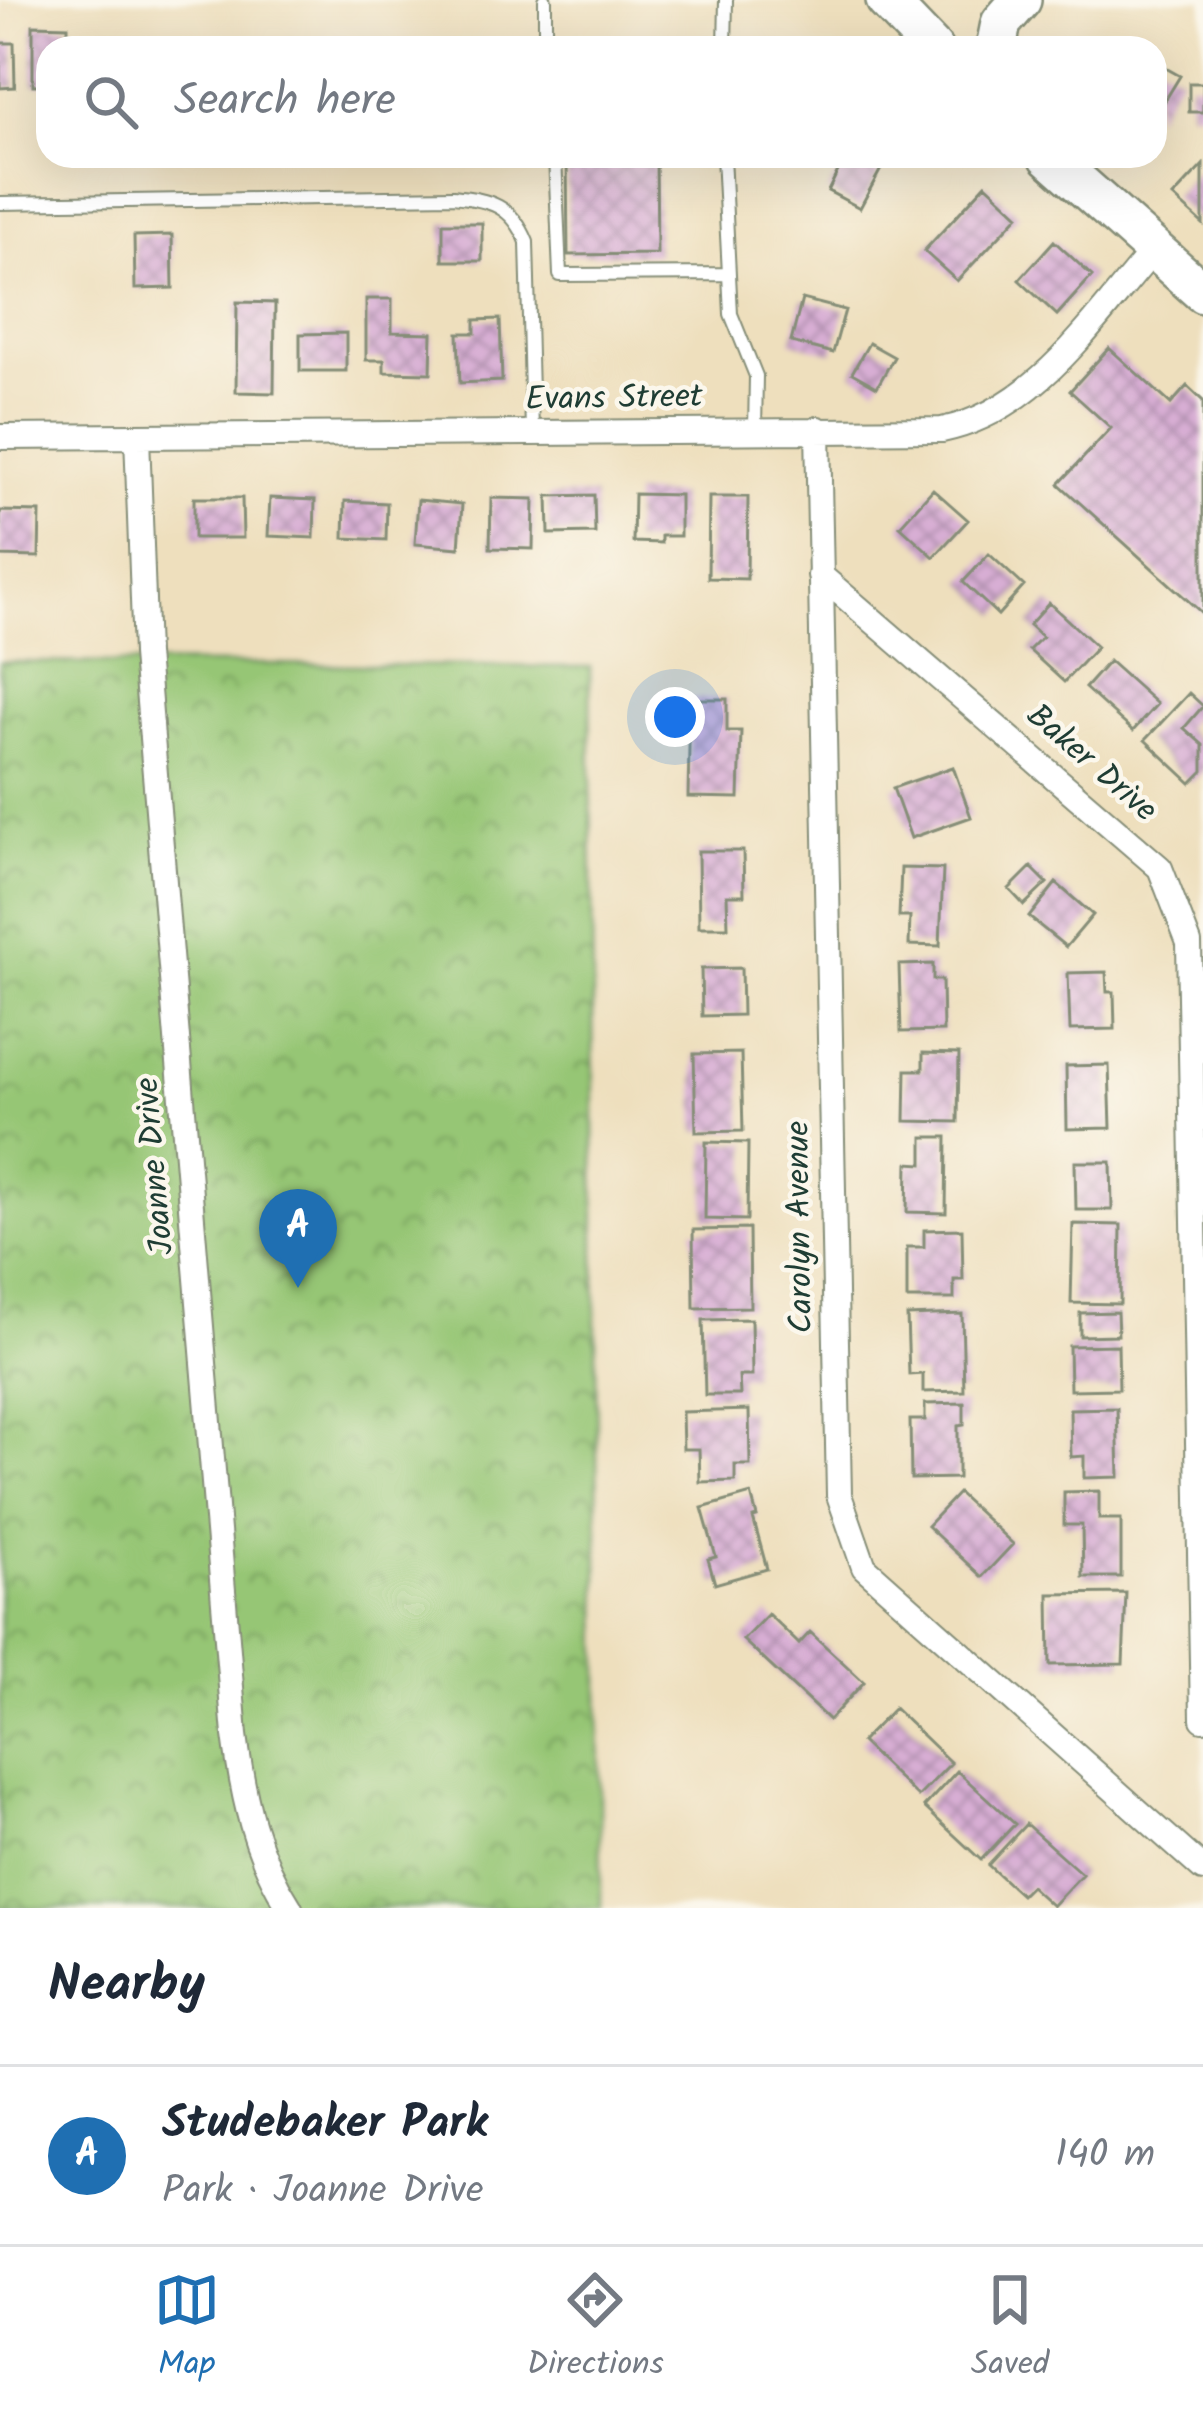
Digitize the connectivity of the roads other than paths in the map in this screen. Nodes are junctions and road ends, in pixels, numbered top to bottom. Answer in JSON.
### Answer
{"nodes":[{"id":1,"x":545,"y":0,"type":"edge"},
{"id":2,"x":726,"y":0,"type":"edge"},
{"id":3,"x":886,"y":0,"type":"edge"},
{"id":4,"x":1021,"y":0,"type":"edge"},
{"id":5,"x":545,"y":36,"type":"edge"},
{"id":6,"x":725,"y":36,"type":"edge"},
{"id":7,"x":920,"y":36,"type":"edge"},
{"id":8,"x":998,"y":36,"type":"edge"},
{"id":9,"x":556,"y":168,"type":"edge"},
{"id":10,"x":724,"y":168,"type":"edge"},
{"id":11,"x":1062,"y":168,"type":"edge"},
{"id":12,"x":0,"y":203,"type":"edge"},
{"id":13,"x":1155,"y":249,"type":"junction"},
{"id":14,"x":729,"y":274,"type":"junction"},
{"id":15,"x":1203,"y":293,"type":"edge"},
{"id":16,"x":818,"y":429,"type":"junction"},
{"id":17,"x":755,"y":430,"type":"junction"},
{"id":18,"x":532,"y":432,"type":"junction"},
{"id":19,"x":137,"y":436,"type":"junction"},
{"id":20,"x":0,"y":437,"type":"edge"},
{"id":21,"x":820,"y":575,"type":"junction"},
{"id":22,"x":1203,"y":1719,"type":"edge"},
{"id":23,"x":1203,"y":1869,"type":"edge"},
{"id":24,"x":290,"y":1908,"type":"edge"}],
"edges":[{"from":1,"to":5,"type":"lane"},
{"from":2,"to":6,"type":"lane"},
{"from":3,"to":7,"type":"main road"},
{"from":4,"to":8,"type":"main road"},
{"from":9,"to":14,"type":"lane"},
{"from":10,"to":14,"type":"lane"},
{"from":11,"to":13,"type":"main road"},
{"from":12,"to":18,"type":"lane"},
{"from":13,"to":15,"type":"main road"},
{"from":13,"to":16,"type":"street","name":"Evans Street"},
{"from":14,"to":17,"type":"lane"},
{"from":16,"to":17,"type":"street","name":"Evans Street"},
{"from":16,"to":21,"type":"street","name":"Carolyn Avenue"},
{"from":17,"to":18,"type":"street","name":"Evans Street"},
{"from":18,"to":19,"type":"street","name":"Evans Street"},
{"from":19,"to":20,"type":"street","name":"Evans Street"},
{"from":19,"to":24,"type":"street","name":"Joanne Drive"},
{"from":21,"to":22,"type":"street","name":"Baker Drive"},
{"from":21,"to":23,"type":"street","name":"Carolyn Avenue"}]}
